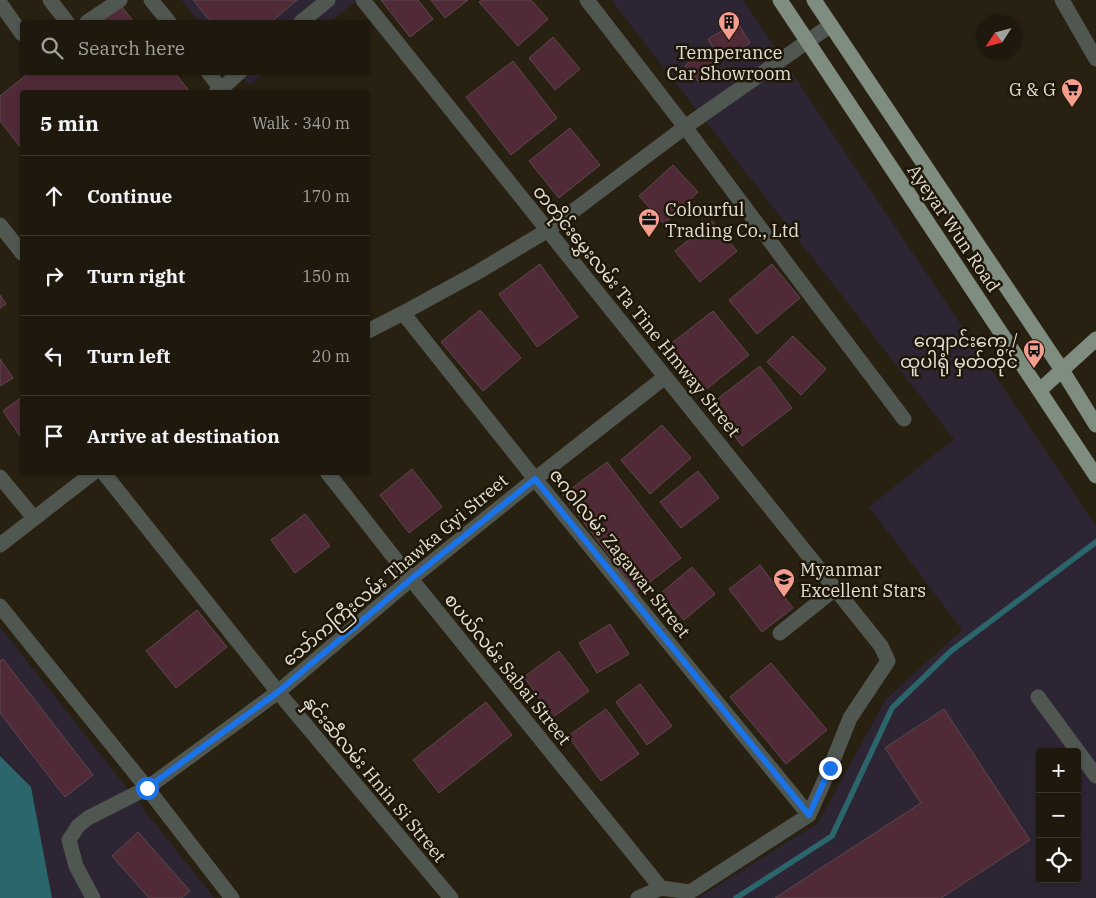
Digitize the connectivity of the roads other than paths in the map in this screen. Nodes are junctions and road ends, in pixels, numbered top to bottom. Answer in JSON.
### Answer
{"nodes":[{"id":1,"x":50,"y":0,"type":"edge"},
{"id":2,"x":120,"y":0,"type":"edge"},
{"id":3,"x":152,"y":0,"type":"edge"},
{"id":4,"x":328,"y":0,"type":"edge"},
{"id":5,"x":363,"y":0,"type":"edge"},
{"id":6,"x":588,"y":0,"type":"edge"},
{"id":7,"x":780,"y":0,"type":"edge"},
{"id":8,"x":814,"y":0,"type":"edge"},
{"id":9,"x":1062,"y":0,"type":"edge"},
{"id":10,"x":0,"y":3,"type":"edge"},
{"id":11,"x":65,"y":20,"type":"edge"},
{"id":12,"x":90,"y":20,"type":"edge"},
{"id":13,"x":167,"y":20,"type":"edge"},
{"id":14,"x":303,"y":20,"type":"edge"},
{"id":15,"x":831,"y":25,"type":"junction"},
{"id":16,"x":20,"y":31,"type":"edge"},
{"id":17,"x":807,"y":41,"type":"junction"},
{"id":18,"x":1096,"y":59,"type":"edge"},
{"id":19,"x":210,"y":75,"type":"edge"},
{"id":20,"x":237,"y":75,"type":"edge"},
{"id":21,"x":217,"y":90,"type":"edge"},
{"id":22,"x":219,"y":90,"type":"edge"},
{"id":23,"x":686,"y":127,"type":"junction"},
{"id":24,"x":0,"y":225,"type":"edge"},
{"id":25,"x":548,"y":230,"type":"junction"},
{"id":26,"x":20,"y":250,"type":"edge"},
{"id":27,"x":403,"y":313,"type":"junction"},
{"id":28,"x":370,"y":330,"type":"edge"},
{"id":29,"x":1096,"y":339,"type":"edge"},
{"id":30,"x":1062,"y":370,"type":"junction"},
{"id":31,"x":665,"y":377,"type":"junction"},
{"id":32,"x":1040,"y":390,"type":"junction"},
{"id":33,"x":904,"y":419,"type":"dead end"},
{"id":34,"x":1096,"y":425,"type":"edge"},
{"id":35,"x":90,"y":475,"type":"edge"},
{"id":36,"x":105,"y":475,"type":"edge"},
{"id":37,"x":329,"y":475,"type":"edge"},
{"id":38,"x":1096,"y":476,"type":"edge"},
{"id":39,"x":0,"y":477,"type":"edge"},
{"id":40,"x":535,"y":479,"type":"junction"},
{"id":41,"x":34,"y":518,"type":"junction"},
{"id":42,"x":0,"y":545,"type":"edge"},
{"id":43,"x":411,"y":579,"type":"junction"},
{"id":44,"x":835,"y":590,"type":"junction"},
{"id":45,"x":0,"y":606,"type":"edge"},
{"id":46,"x":780,"y":633,"type":"dead end"},
{"id":47,"x":278,"y":692,"type":"junction"},
{"id":48,"x":1038,"y":697,"type":"dead end"},
{"id":49,"x":1096,"y":776,"type":"edge"},
{"id":50,"x":147,"y":788,"type":"junction"},
{"id":51,"x":809,"y":815,"type":"junction"},
{"id":52,"x":661,"y":888,"type":"junction"},
{"id":53,"x":93,"y":898,"type":"edge"},
{"id":54,"x":232,"y":898,"type":"edge"},
{"id":55,"x":451,"y":898,"type":"edge"},
{"id":56,"x":638,"y":898,"type":"edge"}],
"edges":[{"from":1,"to":11,"type":"street"},
{"from":2,"to":12,"type":"street"},
{"from":3,"to":13,"type":"street"},
{"from":4,"to":14,"type":"street"},
{"from":5,"to":25,"type":"street","name":"တတိုင်းမွှေးလမ်း Ta Tine Hmway Street"},
{"from":6,"to":23,"type":"street"},
{"from":7,"to":17,"type":"main road","name":"Ayeyar Wun Road"},
{"from":8,"to":15,"type":"main road","name":"Ayeyar Wun Road"},
{"from":9,"to":18,"type":"street"},
{"from":10,"to":16,"type":"street"},
{"from":15,"to":17,"type":"street"},
{"from":15,"to":30,"type":"main road","name":"Ayeyar Wun Road"},
{"from":17,"to":23,"type":"street"},
{"from":17,"to":32,"type":"main road","name":"Ayeyar Wun Road"},
{"from":19,"to":21,"type":"street"},
{"from":20,"to":22,"type":"street"},
{"from":23,"to":25,"type":"street"},
{"from":23,"to":33,"type":"street"},
{"from":24,"to":26,"type":"street"},
{"from":25,"to":27,"type":"street"},
{"from":25,"to":31,"type":"street","name":"တတိုင်းမွှေးလမ်း Ta Tine Hmway Street"},
{"from":27,"to":28,"type":"street"},
{"from":27,"to":40,"type":"street","name":"ဇဂဝါလမ်း Zagawar Street"},
{"from":29,"to":30,"type":"main road"},
{"from":30,"to":32,"type":"main road"},
{"from":30,"to":34,"type":"main road","name":"Ayeyar Wun Road"},
{"from":31,"to":40,"type":"street","name":"သော်ကကြီးလမ်း Thawka Gyi Street"},
{"from":31,"to":44,"type":"street","name":"တတိုင်းမွှေးလမ်း Ta Tine Hmway Street"},
{"from":32,"to":38,"type":"main road","name":"Ayeyar Wun Road"},
{"from":35,"to":41,"type":"street"},
{"from":36,"to":47,"type":"street","name":"နှင်းဆီလမ်း Hnin Si Street"},
{"from":37,"to":43,"type":"street","name":"စပယ်လမ်း Sabai Street"},
{"from":39,"to":41,"type":"street"},
{"from":40,"to":43,"type":"street","name":"သော်ကကြီးလမ်း Thawka Gyi Street"},
{"from":40,"to":51,"type":"street","name":"ဇဂဝါလမ်း Zagawar Street"},
{"from":41,"to":42,"type":"street"},
{"from":43,"to":47,"type":"street","name":"သော်ကကြီးလမ်း Thawka Gyi Street"},
{"from":43,"to":52,"type":"street","name":"စပယ်လမ်း Sabai Street"},
{"from":44,"to":46,"type":"street"},
{"from":44,"to":51,"type":"street","name":"တတိုင်းမွှေးလမ်း Ta Tine Hmway Street"},
{"from":45,"to":50,"type":"street"},
{"from":47,"to":50,"type":"street","name":"သော်ကကြီးလမ်း Thawka Gyi Street"},
{"from":47,"to":55,"type":"street","name":"နှင်းဆီလမ်း Hnin Si Street"},
{"from":48,"to":49,"type":"street"},
{"from":50,"to":53,"type":"street","name":"သော်ကကြီးလမ်း Thawka Gyi Street"},
{"from":50,"to":54,"type":"street"},
{"from":51,"to":52,"type":"street"},
{"from":52,"to":56,"type":"street"}]}
